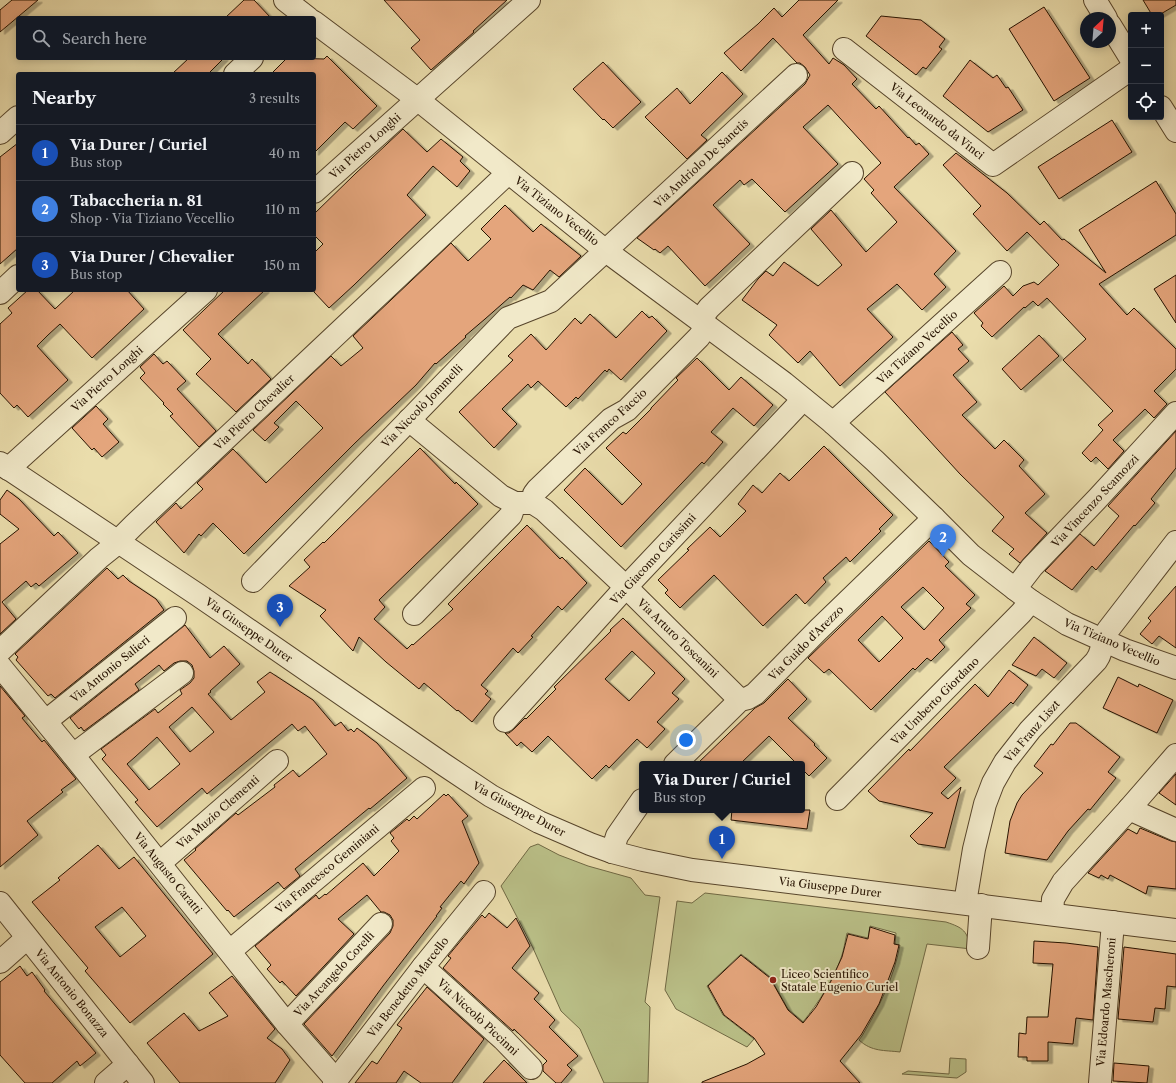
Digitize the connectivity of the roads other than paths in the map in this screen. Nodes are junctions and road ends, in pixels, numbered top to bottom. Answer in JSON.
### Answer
{"nodes":[{"id":1,"x":529,"y":0,"type":"edge"},
{"id":2,"x":1095,"y":0,"type":"edge"},
{"id":3,"x":1102,"y":12,"type":"edge"},
{"id":4,"x":316,"y":22,"type":"edge"},
{"id":5,"x":1116,"y":35,"type":"edge"},
{"id":6,"x":844,"y":49,"type":"dead end"},
{"id":7,"x":1128,"y":54,"type":"edge"},
{"id":8,"x":250,"y":60,"type":"edge"},
{"id":9,"x":1128,"y":71,"type":"edge"},
{"id":10,"x":237,"y":72,"type":"edge"},
{"id":11,"x":796,"y":75,"type":"dead end"},
{"id":12,"x":417,"y":99,"type":"junction"},
{"id":13,"x":1164,"y":112,"type":"edge"},
{"id":14,"x":16,"y":120,"type":"edge"},
{"id":15,"x":1176,"y":131,"type":"edge"},
{"id":16,"x":0,"y":133,"type":"edge"},
{"id":17,"x":508,"y":173,"type":"junction"},
{"id":18,"x":852,"y":173,"type":"dead end"},
{"id":19,"x":316,"y":190,"type":"edge"},
{"id":20,"x":606,"y":250,"type":"junction"},
{"id":21,"x":1000,"y":272,"type":"dead end"},
{"id":22,"x":16,"y":278,"type":"edge"},
{"id":23,"x":204,"y":292,"type":"edge"},
{"id":24,"x":0,"y":293,"type":"edge"},
{"id":25,"x":703,"y":323,"type":"junction"},
{"id":26,"x":803,"y":399,"type":"junction"},
{"id":27,"x":1176,"y":413,"type":"edge"},
{"id":28,"x":409,"y":420,"type":"junction"},
{"id":29,"x":833,"y":423,"type":"junction"},
{"id":30,"x":4,"y":466,"type":"edge"},
{"id":31,"x":524,"y":503,"type":"junction"},
{"id":32,"x":934,"y":518,"type":"junction"},
{"id":33,"x":118,"y":542,"type":"junction"},
{"id":34,"x":1176,"y":542,"type":"edge"},
{"id":35,"x":253,"y":581,"type":"dead end"},
{"id":36,"x":626,"y":587,"type":"junction"},
{"id":37,"x":1023,"y":595,"type":"junction"},
{"id":38,"x":414,"y":614,"type":"dead end"},
{"id":39,"x":175,"y":618,"type":"dead end"},
{"id":40,"x":1104,"y":641,"type":"junction"},
{"id":41,"x":0,"y":651,"type":"edge"},
{"id":42,"x":0,"y":666,"type":"edge"},
{"id":43,"x":1175,"y":666,"type":"edge"},
{"id":44,"x":182,"y":673,"type":"dead end"},
{"id":45,"x":740,"y":700,"type":"junction"},
{"id":46,"x":46,"y":721,"type":"junction"},
{"id":47,"x":505,"y":721,"type":"dead end"},
{"id":48,"x":73,"y":755,"type":"junction"},
{"id":49,"x":1176,"y":755,"type":"edge"},
{"id":50,"x":277,"y":761,"type":"dead end"},
{"id":51,"x":678,"y":761,"type":"edge"},
{"id":52,"x":424,"y":788,"type":"dead end"},
{"id":53,"x":837,"y":799,"type":"dead end"},
{"id":54,"x":639,"y":804,"type":"edge"},
{"id":55,"x":1129,"y":809,"type":"junction"},
{"id":56,"x":1176,"y":830,"type":"edge"},
{"id":57,"x":612,"y":852,"type":"junction"},
{"id":58,"x":160,"y":863,"type":"junction"},
{"id":59,"x":484,"y":892,"type":"dead end"},
{"id":60,"x":0,"y":903,"type":"edge"},
{"id":61,"x":973,"y":904,"type":"junction"},
{"id":62,"x":1052,"y":914,"type":"junction"},
{"id":63,"x":1113,"y":922,"type":"junction"},
{"id":64,"x":381,"y":924,"type":"dead end"},
{"id":65,"x":1176,"y":930,"type":"edge"},
{"id":66,"x":27,"y":938,"type":"junction"},
{"id":67,"x":978,"y":948,"type":"dead end"},
{"id":68,"x":230,"y":951,"type":"junction"},
{"id":69,"x":0,"y":962,"type":"edge"},
{"id":70,"x":424,"y":967,"type":"junction"},
{"id":71,"x":287,"y":1024,"type":"junction"},
{"id":72,"x":128,"y":1064,"type":"junction"},
{"id":73,"x":531,"y":1068,"type":"dead end"},
{"id":74,"x":335,"y":1082,"type":"edge"},
{"id":75,"x":106,"y":1083,"type":"edge"},
{"id":76,"x":143,"y":1083,"type":"edge"},
{"id":77,"x":1100,"y":1083,"type":"edge"}],
"edges":[{"from":1,"to":12,"type":"street"},
{"from":2,"to":3,"type":"street"},
{"from":4,"to":12,"type":"street","name":"Via Tiziano Vecellio"},
{"from":5,"to":7,"type":"street"},
{"from":6,"to":9,"type":"street","name":"Via Leonardo da Vinci"},
{"from":8,"to":10,"type":"street"},
{"from":11,"to":20,"type":"street","name":"Via Andriolo De Sanctis"},
{"from":12,"to":17,"type":"street","name":"Via Tiziano Vecellio"},
{"from":12,"to":19,"type":"street","name":"Via Pietro Longhi"},
{"from":13,"to":15,"type":"street"},
{"from":14,"to":16,"type":"street"},
{"from":17,"to":20,"type":"street","name":"Via Tiziano Vecellio"},
{"from":17,"to":33,"type":"street","name":"Via Pietro Chevalier"},
{"from":18,"to":25,"type":"street"},
{"from":20,"to":25,"type":"street","name":"Via Tiziano Vecellio"},
{"from":20,"to":28,"type":"street","name":"Via Niccolò Jommelli"},
{"from":21,"to":29,"type":"street","name":"Via Tiziano Vecellio"},
{"from":22,"to":24,"type":"street"},
{"from":23,"to":30,"type":"street","name":"Via Pietro Longhi"},
{"from":25,"to":26,"type":"street","name":"Via Tiziano Vecellio"},
{"from":25,"to":31,"type":"street","name":"Via Franco Faccio"},
{"from":26,"to":29,"type":"street","name":"Via Tiziano Vecellio"},
{"from":26,"to":36,"type":"street","name":"Via Giacomo Carissimi"},
{"from":27,"to":37,"type":"street","name":"Via Vincenzo Scamozzi"},
{"from":28,"to":31,"type":"street","name":"Via Arturo Toscanini"},
{"from":28,"to":35,"type":"street","name":"Via Niccolò Jommelli"},
{"from":29,"to":32,"type":"street","name":"Via Tiziano Vecellio"},
{"from":30,"to":33,"type":"street","name":"Via Giuseppe Durer"},
{"from":31,"to":36,"type":"street","name":"Via Arturo Toscanini"},
{"from":31,"to":38,"type":"street","name":"Via Franco Faccio"},
{"from":32,"to":37,"type":"street","name":"Via Tiziano Vecellio"},
{"from":32,"to":45,"type":"street","name":"Via Guido d'Arezzo"},
{"from":33,"to":41,"type":"street","name":"Via Pietro Chevalier"},
{"from":33,"to":57,"type":"street","name":"Via Giuseppe Durer"},
{"from":34,"to":40,"type":"street","name":"Via Franz Liszt"},
{"from":36,"to":45,"type":"street","name":"Via Arturo Toscanini"},
{"from":36,"to":47,"type":"street","name":"Via Giacomo Carissimi"},
{"from":37,"to":40,"type":"street","name":"Via Tiziano Vecellio"},
{"from":37,"to":53,"type":"street","name":"Via Umberto Giordano"},
{"from":39,"to":46,"type":"street","name":"Via Antonio Salieri"},
{"from":40,"to":43,"type":"street","name":"Via Tiziano Vecellio"},
{"from":40,"to":61,"type":"street","name":"Via Franz Liszt"},
{"from":42,"to":46,"type":"street","name":"Via Augusto Caratti"},
{"from":44,"to":48,"type":"street"},
{"from":45,"to":51,"type":"street","name":"Via Guido d'Arezzo"},
{"from":46,"to":48,"type":"street","name":"Via Augusto Caratti"},
{"from":48,"to":58,"type":"street","name":"Via Augusto Caratti"},
{"from":49,"to":55,"type":"street"},
{"from":50,"to":58,"type":"street","name":"Via Muzio Clementi"},
{"from":52,"to":68,"type":"street","name":"Via Francesco Geminiani"},
{"from":54,"to":57,"type":"street"},
{"from":55,"to":56,"type":"street"},
{"from":55,"to":62,"type":"street"},
{"from":57,"to":61,"type":"street","name":"Via Giuseppe Durer"},
{"from":58,"to":68,"type":"street","name":"Via Augusto Caratti"},
{"from":59,"to":70,"type":"street","name":"Via Benedetto Marcello"},
{"from":60,"to":66,"type":"street","name":"Via Antonio Bonazza"},
{"from":61,"to":62,"type":"street","name":"Via Giuseppe Durer"},
{"from":61,"to":67,"type":"street","name":"Via Franz Liszt"},
{"from":62,"to":63,"type":"street","name":"Via Giuseppe Durer"},
{"from":63,"to":65,"type":"street","name":"Via Giuseppe Durer"},
{"from":63,"to":77,"type":"street","name":"Via Edoardo Mascheroni"},
{"from":64,"to":71,"type":"street","name":"Via Arcangelo Corelli"},
{"from":66,"to":69,"type":"street"},
{"from":66,"to":72,"type":"street","name":"Via Antonio Bonazza"},
{"from":68,"to":71,"type":"street","name":"Via Augusto Caratti"},
{"from":70,"to":73,"type":"street","name":"Via Niccolò Piccinni"},
{"from":70,"to":74,"type":"street","name":"Via Benedetto Marcello"},
{"from":71,"to":74,"type":"street","name":"Via Augusto Caratti"},
{"from":72,"to":75,"type":"street"},
{"from":72,"to":76,"type":"street","name":"Via Antonio Bonazza"}]}
